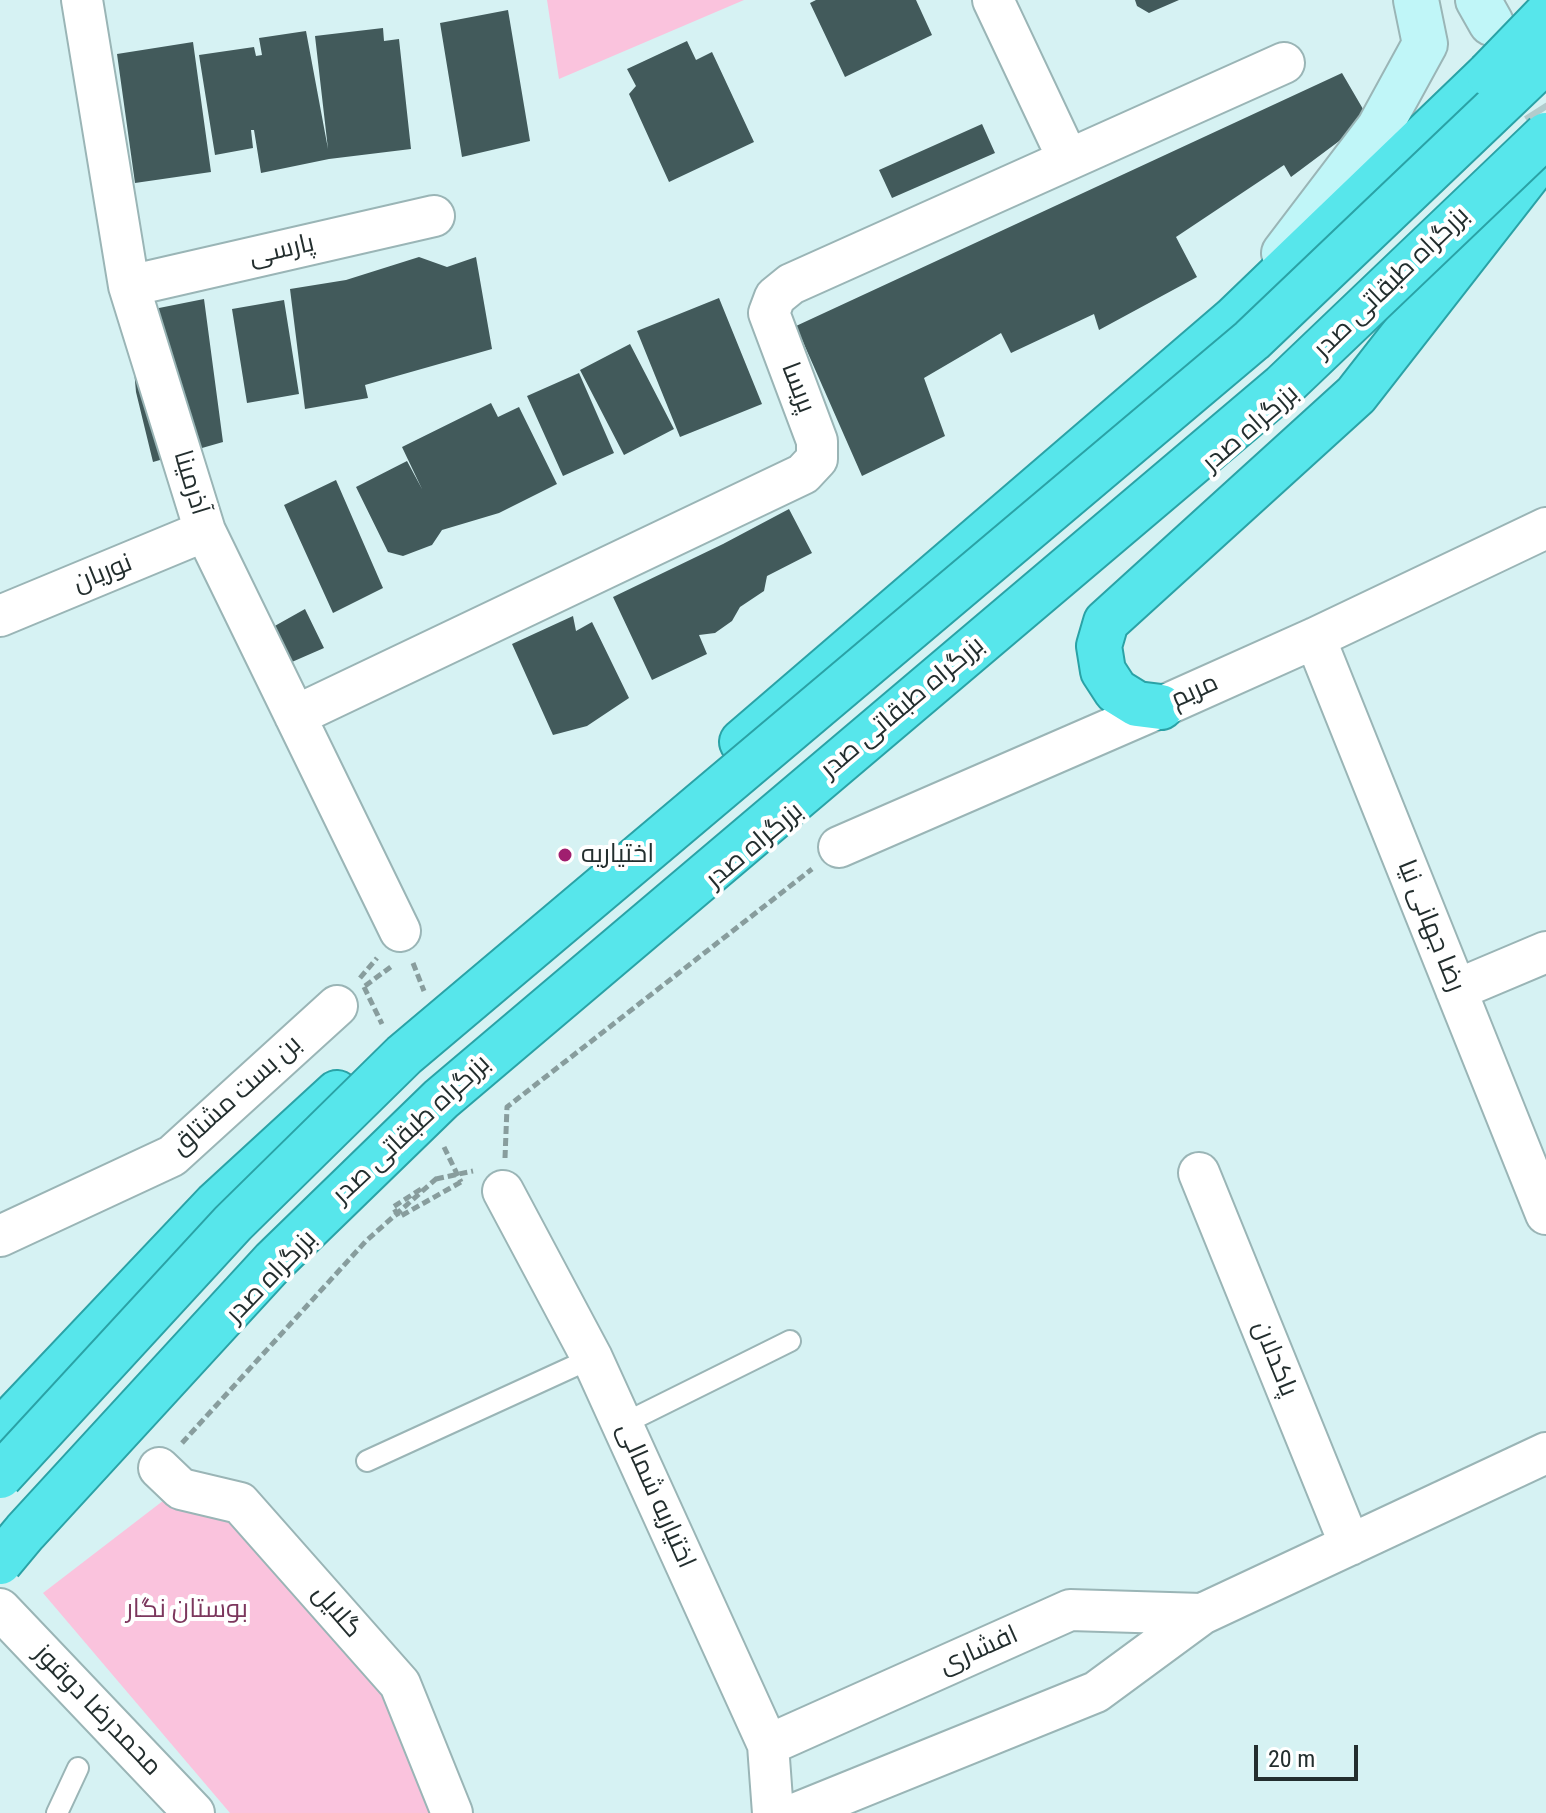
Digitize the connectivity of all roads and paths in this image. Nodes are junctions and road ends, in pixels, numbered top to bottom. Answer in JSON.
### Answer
{"nodes":[{"id":1,"x":82,"y":0,"type":"edge"},
{"id":2,"x":993,"y":0,"type":"edge"},
{"id":3,"x":1416,"y":0,"type":"edge"},
{"id":4,"x":1546,"y":15,"type":"edge"},
{"id":5,"x":1546,"y":60,"type":"edge"},
{"id":6,"x":1284,"y":63,"type":"dead end"},
{"id":7,"x":1546,"y":135,"type":"edge"},
{"id":8,"x":1546,"y":152,"type":"edge"},
{"id":9,"x":1068,"y":159,"type":"junction"},
{"id":10,"x":434,"y":216,"type":"dead end"},
{"id":11,"x":129,"y":286,"type":"junction"},
{"id":12,"x":1233,"y":320,"type":"junction"},
{"id":13,"x":1546,"y":528,"type":"edge"},
{"id":14,"x":205,"y":531,"type":"junction"},
{"id":15,"x":0,"y":616,"type":"edge"},
{"id":16,"x":1315,"y":638,"type":"junction"},
{"id":17,"x":1161,"y":707,"type":"junction"},
{"id":18,"x":295,"y":716,"type":"junction"},
{"id":19,"x":839,"y":847,"type":"joint"},
{"id":20,"x":405,"y":942,"type":"junction"},
{"id":21,"x":1546,"y":952,"type":"edge"},
{"id":22,"x":1456,"y":990,"type":"junction"},
{"id":23,"x":350,"y":997,"type":"junction"},
{"id":24,"x":431,"y":1009,"type":"junction"},
{"id":25,"x":1199,"y":1173,"type":"dead end"},
{"id":26,"x":461,"y":1182,"type":"dead end"},
{"id":27,"x":503,"y":1191,"type":"joint"},
{"id":28,"x":1546,"y":1214,"type":"edge"},
{"id":29,"x":0,"y":1236,"type":"edge"},
{"id":30,"x":790,"y":1341,"type":"dead end"},
{"id":31,"x":592,"y":1358,"type":"junction"},
{"id":32,"x":623,"y":1424,"type":"junction"},
{"id":33,"x":0,"y":1432,"type":"edge"},
{"id":34,"x":1546,"y":1453,"type":"edge"},
{"id":35,"x":367,"y":1461,"type":"dead end"},
{"id":36,"x":159,"y":1468,"type":"joint"},
{"id":37,"x":0,"y":1476,"type":"edge"},
{"id":38,"x":1350,"y":1545,"type":"junction"},
{"id":39,"x":16,"y":1550,"type":"edge"},
{"id":40,"x":0,"y":1578,"type":"edge"},
{"id":41,"x":0,"y":1609,"type":"edge"},
{"id":42,"x":1202,"y":1614,"type":"junction"},
{"id":43,"x":768,"y":1745,"type":"junction"},
{"id":44,"x":78,"y":1768,"type":"dead end"},
{"id":45,"x":57,"y":1813,"type":"edge"},
{"id":46,"x":194,"y":1813,"type":"edge"},
{"id":47,"x":452,"y":1813,"type":"edge"},
{"id":48,"x":773,"y":1813,"type":"edge"},
{"id":49,"x":797,"y":1813,"type":"edge"}],
"edges":[{"from":1,"to":11,"type":"street","name":"آذرمینا"},
{"from":2,"to":9,"type":"street"},
{"from":3,"to":12,"type":"main road"},
{"from":4,"to":12,"type":"highway","bridge":true},
{"from":5,"to":37,"type":"highway","name":"بزرگراه طبقاتی صدر","bridge":true},
{"from":6,"to":9,"type":"street","name":"پریسا"},
{"from":7,"to":39,"type":"highway","name":"بزرگراه طبقاتی صدر","bridge":true},
{"from":8,"to":17,"type":"highway"},
{"from":8,"to":39,"type":"highway","name":"بزرگراه صدر"},
{"from":9,"to":18,"type":"street","name":"پریسا"},
{"from":10,"to":11,"type":"street","name":"پارسی"},
{"from":11,"to":14,"type":"street","name":"آذرمینا"},
{"from":12,"to":24,"type":"highway"},
{"from":13,"to":16,"type":"street","name":"مریم"},
{"from":14,"to":15,"type":"street","name":"نوریان"},
{"from":14,"to":18,"type":"street","name":"آذرمینا"},
{"from":16,"to":17,"type":"street","name":"مریم"},
{"from":16,"to":22,"type":"street","name":"رضا جهانی نیا"},
{"from":17,"to":19,"type":"street","name":"مریم"},
{"from":18,"to":20,"type":"street","name":"آذرمینا"},
{"from":19,"to":27,"type":"path"},
{"from":20,"to":23,"type":"path"},
{"from":20,"to":23,"type":"path"},
{"from":20,"to":24,"type":"path"},
{"from":21,"to":22,"type":"street"},
{"from":22,"to":28,"type":"street","name":"رضا جهانی نیا"},
{"from":23,"to":29,"type":"street","name":"بن بست مشتاق"},
{"from":24,"to":33,"type":"highway"},
{"from":25,"to":38,"type":"street","name":"پاکدلان"},
{"from":26,"to":36,"type":"path"},
{"from":27,"to":31,"type":"street","name":"اختیاریه شمالی"},
{"from":30,"to":32,"type":"lane"},
{"from":31,"to":32,"type":"street","name":"اختیاریه شمالی"},
{"from":31,"to":35,"type":"lane"},
{"from":32,"to":43,"type":"street","name":"اختیاریه شمالی"},
{"from":34,"to":38,"type":"street","name":"افشاری"},
{"from":36,"to":47,"type":"street","name":"گلایل"},
{"from":38,"to":42,"type":"street","name":"افشاری"},
{"from":39,"to":40,"type":"highway","name":"بزرگراه صدر"},
{"from":41,"to":46,"type":"street","name":"محمدرضا دوقوز"},
{"from":42,"to":43,"type":"street","name":"افشاری"},
{"from":42,"to":49,"type":"street","name":"افشاری"},
{"from":43,"to":48,"type":"street","name":"اختیاریه شمالی"},
{"from":44,"to":45,"type":"lane"}]}
